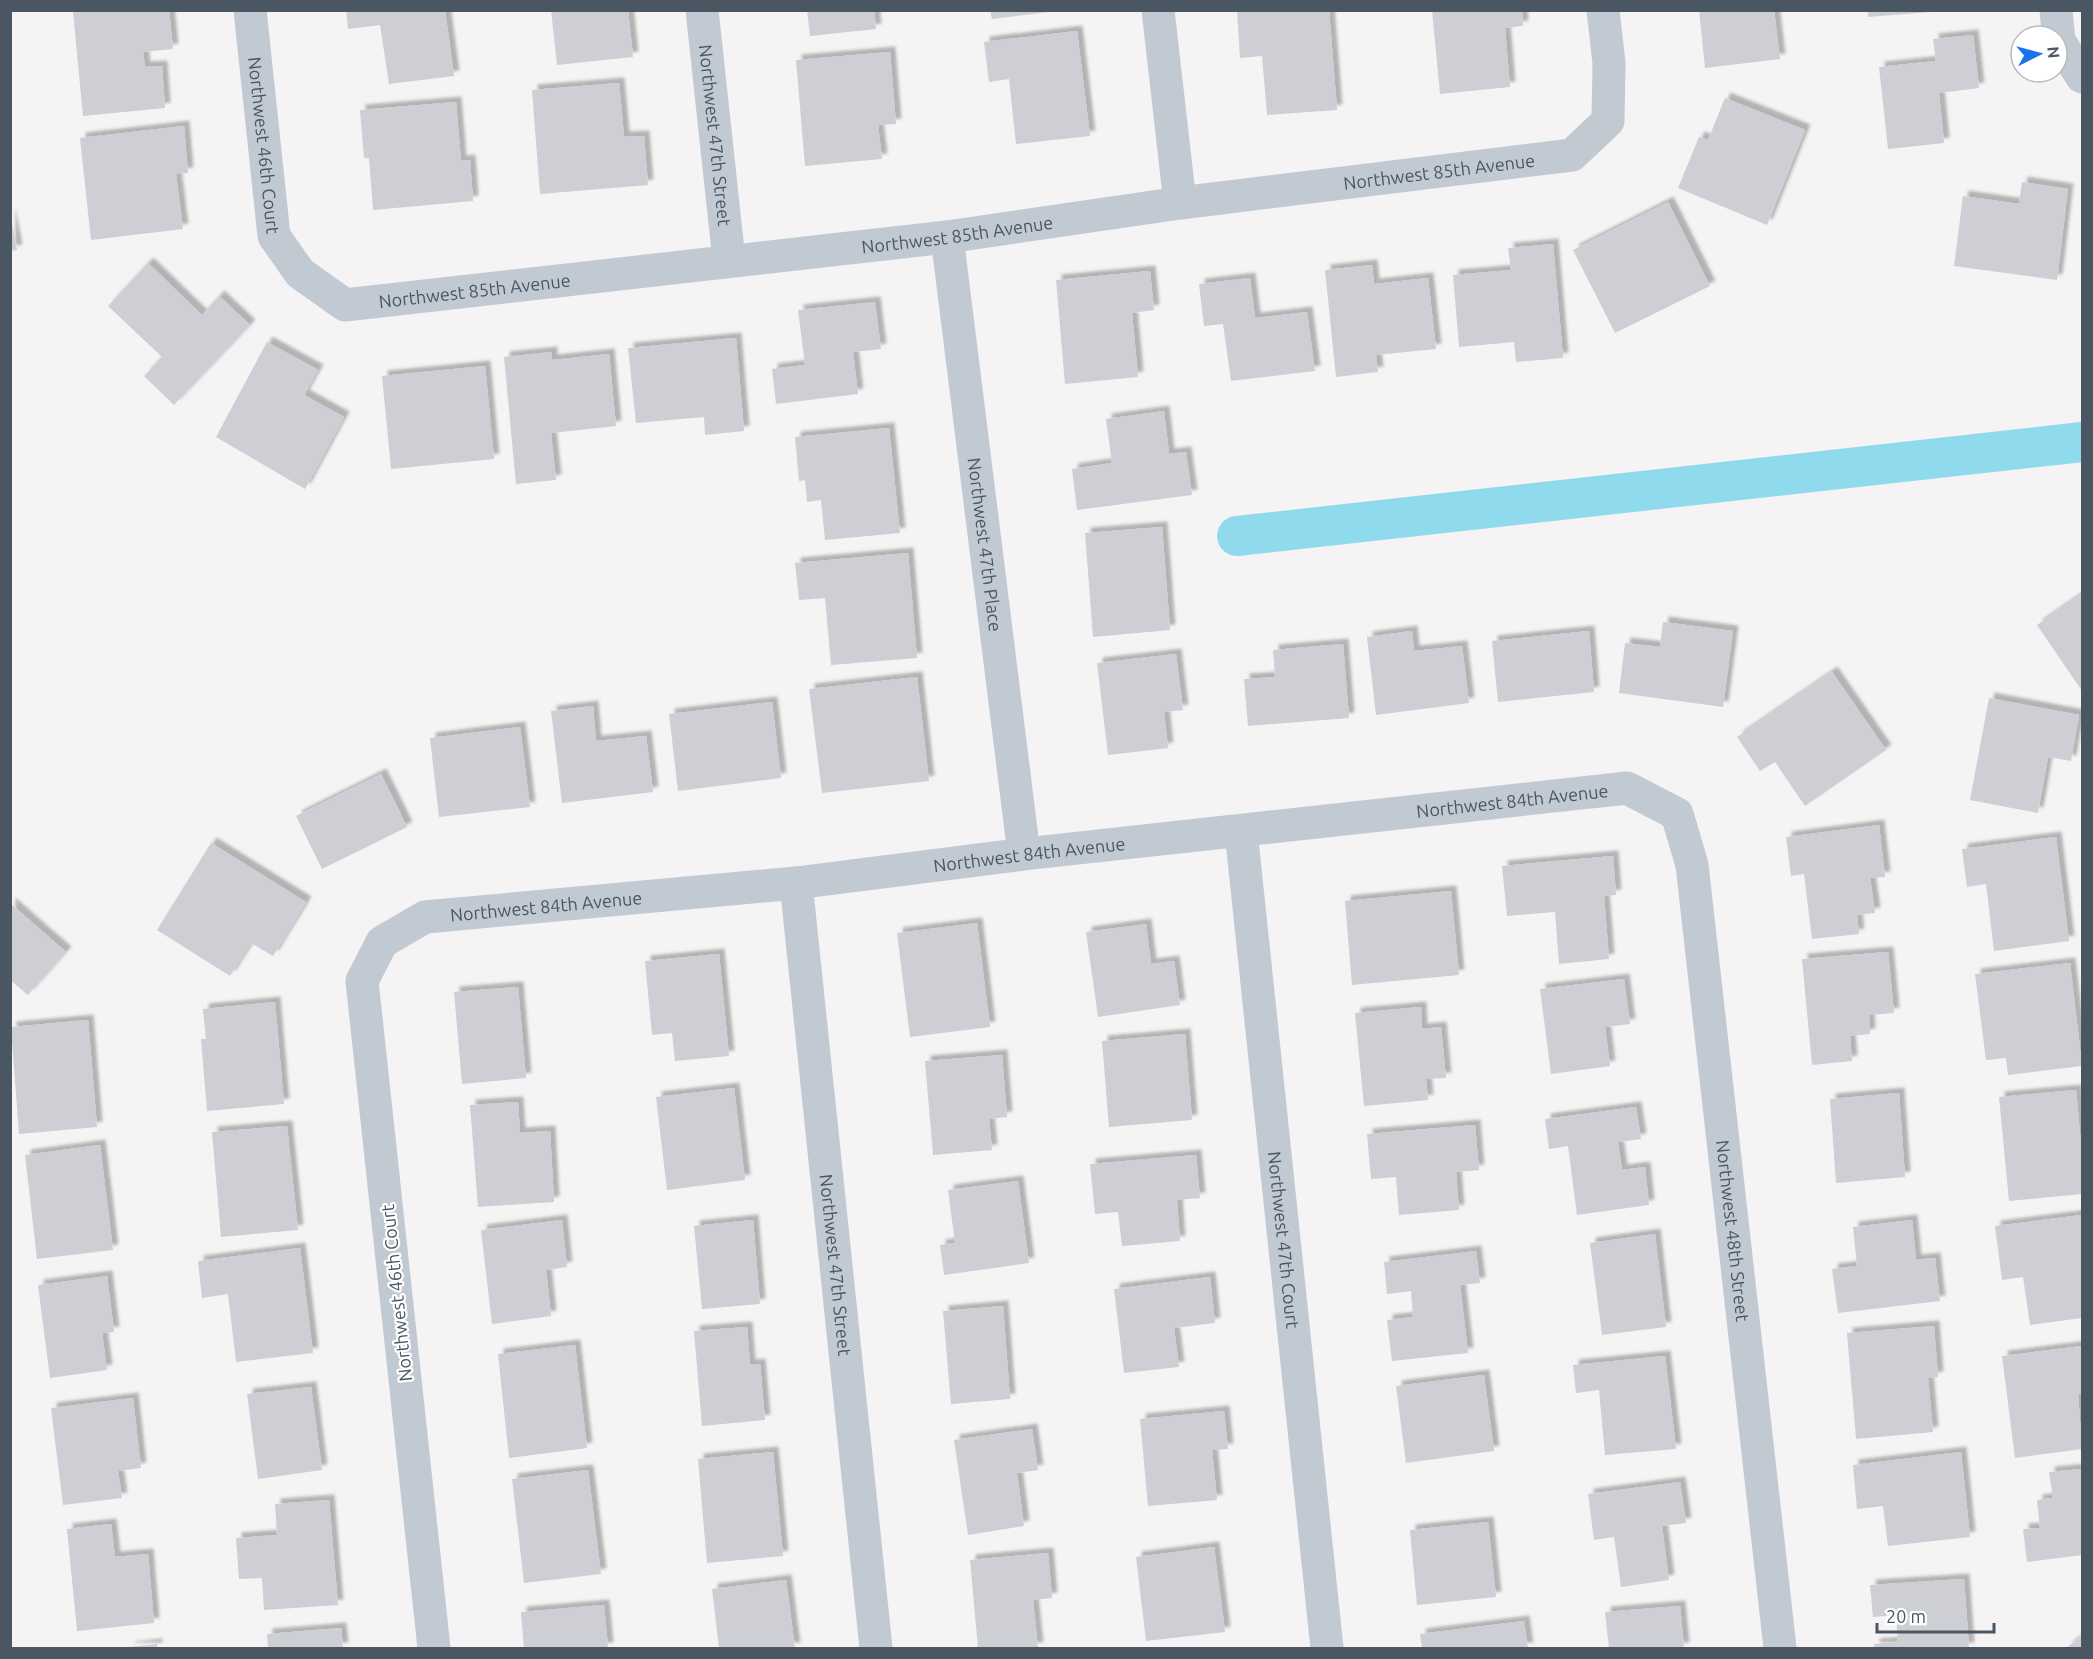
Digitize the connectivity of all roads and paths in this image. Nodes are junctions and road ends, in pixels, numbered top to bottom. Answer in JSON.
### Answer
{"nodes":[{"id":1,"x":250,"y":10,"type":"edge"},
{"id":2,"x":702,"y":10,"type":"edge"},
{"id":3,"x":1158,"y":10,"type":"edge"},
{"id":4,"x":1604,"y":10,"type":"edge"},
{"id":5,"x":2056,"y":10,"type":"edge"},
{"id":6,"x":2082,"y":77,"type":"edge"},
{"id":7,"x":1180,"y":203,"type":"junction"},
{"id":8,"x":947,"y":237,"type":"junction"},
{"id":9,"x":729,"y":260,"type":"junction"},
{"id":10,"x":300,"y":273,"type":"joint"},
{"id":11,"x":1677,"y":814,"type":"joint"},
{"id":12,"x":1241,"y":831,"type":"junction"},
{"id":13,"x":1024,"y":854,"type":"junction"},
{"id":14,"x":796,"y":883,"type":"junction"},
{"id":15,"x":382,"y":942,"type":"joint"},
{"id":16,"x":434,"y":1648,"type":"edge"},
{"id":17,"x":876,"y":1648,"type":"edge"},
{"id":18,"x":1327,"y":1648,"type":"edge"},
{"id":19,"x":1780,"y":1648,"type":"edge"}],
"edges":[{"from":1,"to":10,"type":"street","name":"Northwest 46th Court"},
{"from":2,"to":9,"type":"street","name":"Northwest 47th Street"},
{"from":3,"to":7,"type":"street"},
{"from":4,"to":7,"type":"street","name":"Northwest 85th Avenue"},
{"from":5,"to":6,"type":"street"},
{"from":7,"to":8,"type":"street","name":"Northwest 85th Avenue"},
{"from":8,"to":9,"type":"street","name":"Northwest 85th Avenue"},
{"from":8,"to":13,"type":"street","name":"Northwest 47th Place"},
{"from":9,"to":10,"type":"street","name":"Northwest 85th Avenue"},
{"from":11,"to":12,"type":"street","name":"Northwest 84th Avenue"},
{"from":11,"to":19,"type":"street","name":"Northwest 48th Street"},
{"from":12,"to":13,"type":"street","name":"Northwest 84th Avenue"},
{"from":12,"to":18,"type":"street","name":"Northwest 47th Court"},
{"from":13,"to":14,"type":"street","name":"Northwest 84th Avenue"},
{"from":14,"to":15,"type":"street","name":"Northwest 84th Avenue"},
{"from":14,"to":17,"type":"street","name":"Northwest 47th Street"},
{"from":15,"to":16,"type":"street","name":"Northwest 46th Court"}]}
